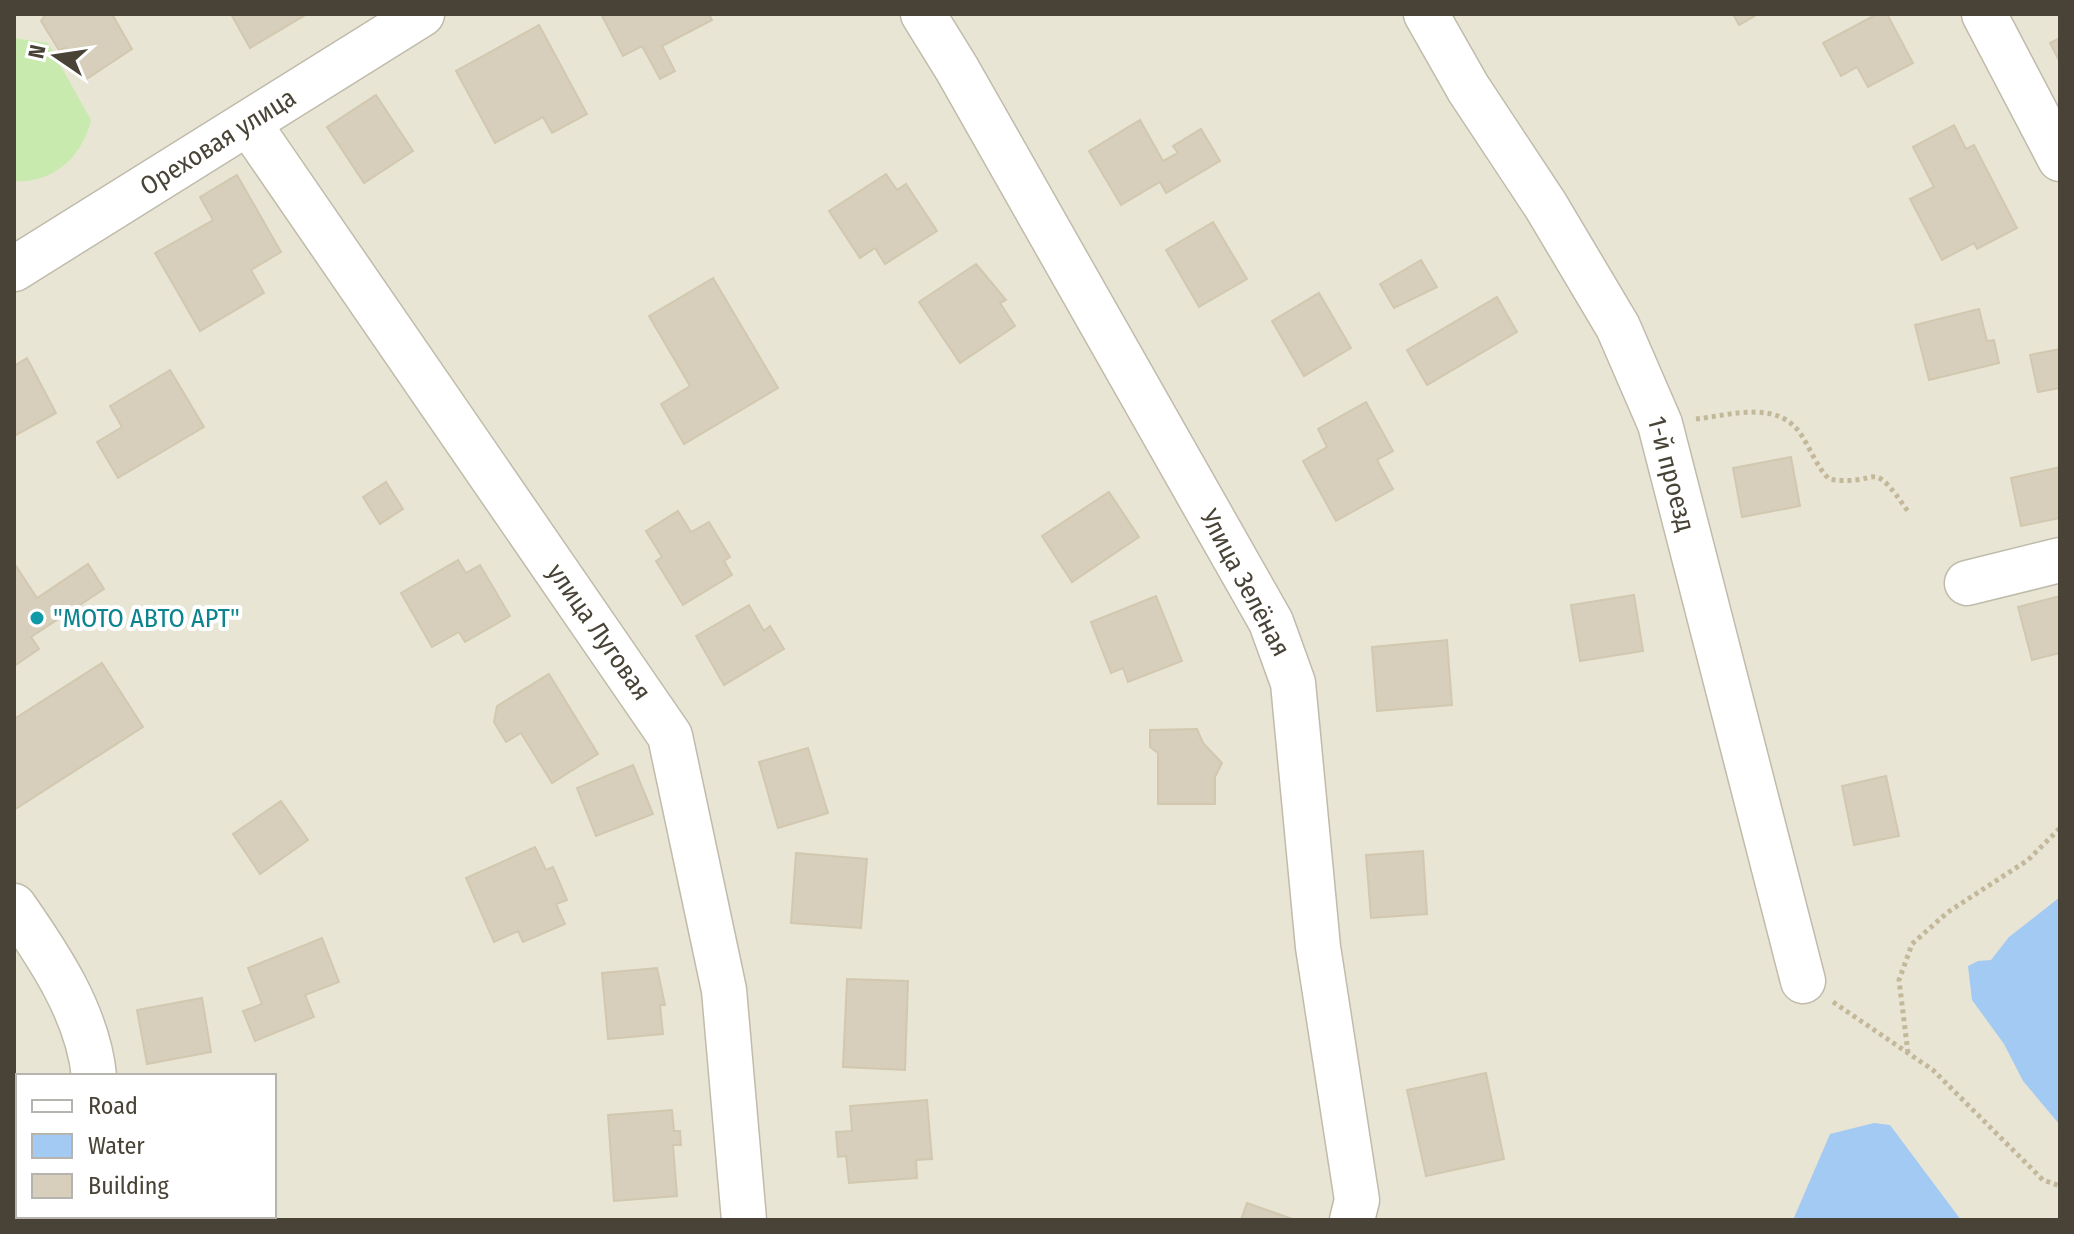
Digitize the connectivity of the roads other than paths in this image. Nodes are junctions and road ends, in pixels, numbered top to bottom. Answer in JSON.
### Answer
{"nodes":[{"id":1,"x":422,"y":14,"type":"edge"},
{"id":2,"x":923,"y":14,"type":"edge"},
{"id":3,"x":1426,"y":14,"type":"edge"},
{"id":4,"x":1984,"y":14,"type":"edge"},
{"id":5,"x":249,"y":124,"type":"junction"},
{"id":6,"x":2060,"y":159,"type":"edge"},
{"id":7,"x":14,"y":269,"type":"edge"},
{"id":8,"x":2060,"y":560,"type":"edge"},
{"id":9,"x":1967,"y":583,"type":"dead end"},
{"id":10,"x":14,"y":906,"type":"edge"},
{"id":11,"x":1803,"y":981,"type":"road end"},
{"id":12,"x":94,"y":1074,"type":"edge"},
{"id":13,"x":744,"y":1220,"type":"edge"},
{"id":14,"x":1352,"y":1220,"type":"edge"}],
"edges":[{"from":1,"to":5,"type":"street","name":"Ореховая улица"},
{"from":2,"to":14,"type":"street","name":"Улица Зелёная"},
{"from":3,"to":11,"type":"street","name":"1-й проезд"},
{"from":4,"to":6,"type":"street"},
{"from":5,"to":7,"type":"street","name":"Ореховая улица"},
{"from":5,"to":13,"type":"street","name":"улица Луговая"},
{"from":8,"to":9,"type":"street"},
{"from":10,"to":12,"type":"street"}]}
